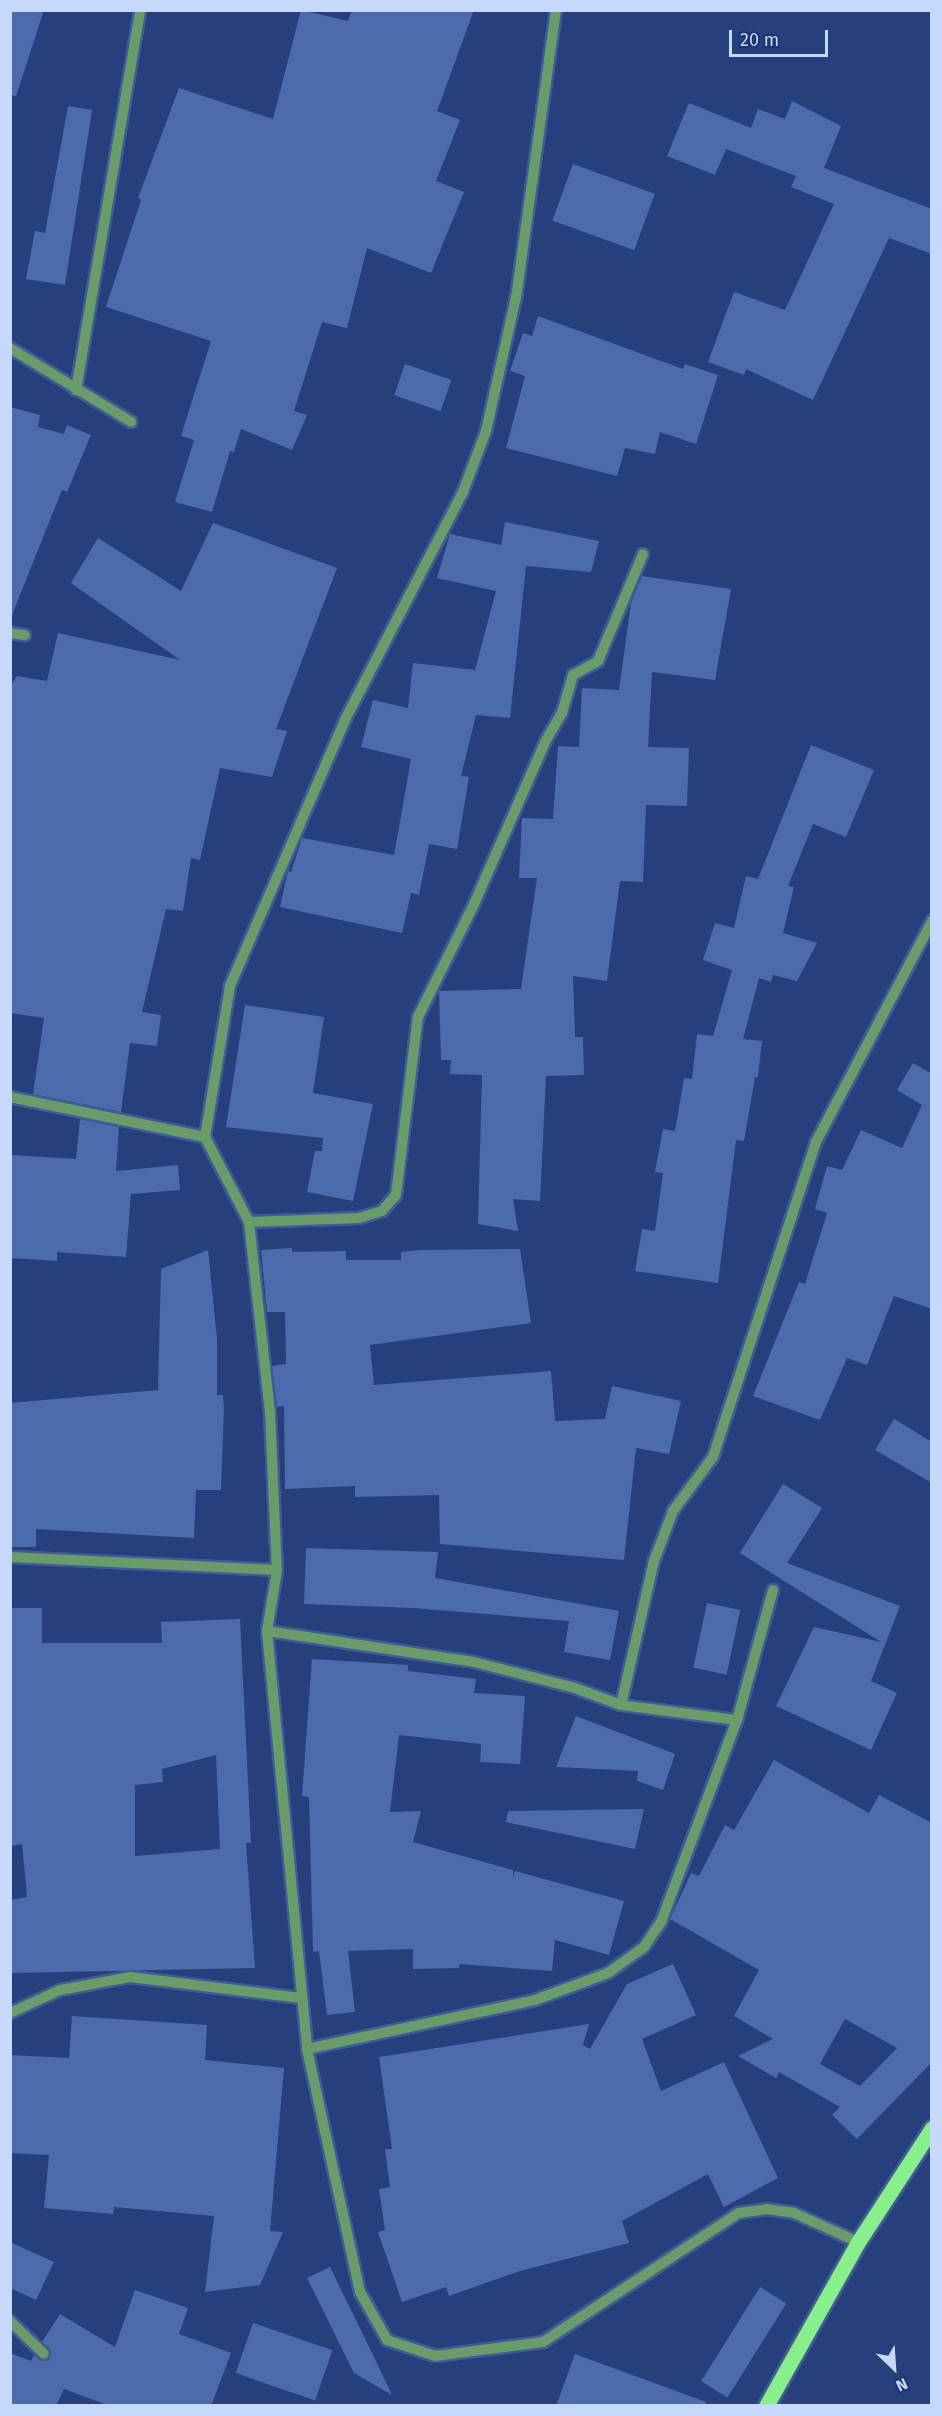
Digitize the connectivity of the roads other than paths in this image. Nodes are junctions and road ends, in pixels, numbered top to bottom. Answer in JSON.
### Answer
{"nodes":[{"id":1,"x":140,"y":10,"type":"edge"},
{"id":2,"x":556,"y":10,"type":"edge"},
{"id":3,"x":10,"y":348,"type":"edge"},
{"id":4,"x":76,"y":390,"type":"junction"},
{"id":5,"x":131,"y":422,"type":"dead end"},
{"id":6,"x":643,"y":554,"type":"dead end"},
{"id":7,"x":10,"y":633,"type":"edge"},
{"id":8,"x":25,"y":635,"type":"dead end"},
{"id":9,"x":932,"y":921,"type":"edge"},
{"id":10,"x":10,"y":1097,"type":"edge"},
{"id":11,"x":206,"y":1137,"type":"junction"},
{"id":12,"x":249,"y":1222,"type":"junction"},
{"id":13,"x":10,"y":1557,"type":"edge"},
{"id":14,"x":278,"y":1570,"type":"junction"},
{"id":15,"x":773,"y":1590,"type":"dead end"},
{"id":16,"x":267,"y":1631,"type":"junction"},
{"id":17,"x":621,"y":1705,"type":"junction"},
{"id":18,"x":736,"y":1720,"type":"junction"},
{"id":19,"x":301,"y":1998,"type":"junction"},
{"id":20,"x":10,"y":2013,"type":"edge"},
{"id":21,"x":307,"y":2049,"type":"junction"},
{"id":22,"x":929,"y":2139,"type":"edge"},
{"id":23,"x":858,"y":2242,"type":"junction"},
{"id":24,"x":10,"y":2321,"type":"edge"},
{"id":25,"x":44,"y":2354,"type":"dead end"},
{"id":26,"x":766,"y":2406,"type":"edge"}],
"edges":[{"from":1,"to":4,"type":"street"},
{"from":2,"to":11,"type":"street"},
{"from":3,"to":4,"type":"street"},
{"from":4,"to":5,"type":"street"},
{"from":6,"to":12,"type":"street"},
{"from":7,"to":8,"type":"street"},
{"from":9,"to":17,"type":"street"},
{"from":10,"to":11,"type":"street"},
{"from":11,"to":12,"type":"street"},
{"from":12,"to":14,"type":"street"},
{"from":13,"to":14,"type":"street"},
{"from":14,"to":16,"type":"street"},
{"from":15,"to":18,"type":"street"},
{"from":16,"to":17,"type":"street"},
{"from":16,"to":19,"type":"street"},
{"from":17,"to":18,"type":"street"},
{"from":18,"to":21,"type":"street"},
{"from":19,"to":20,"type":"street"},
{"from":19,"to":21,"type":"street"},
{"from":21,"to":23,"type":"street"},
{"from":22,"to":23,"type":"main road"},
{"from":23,"to":26,"type":"main road"},
{"from":24,"to":25,"type":"street"}]}
